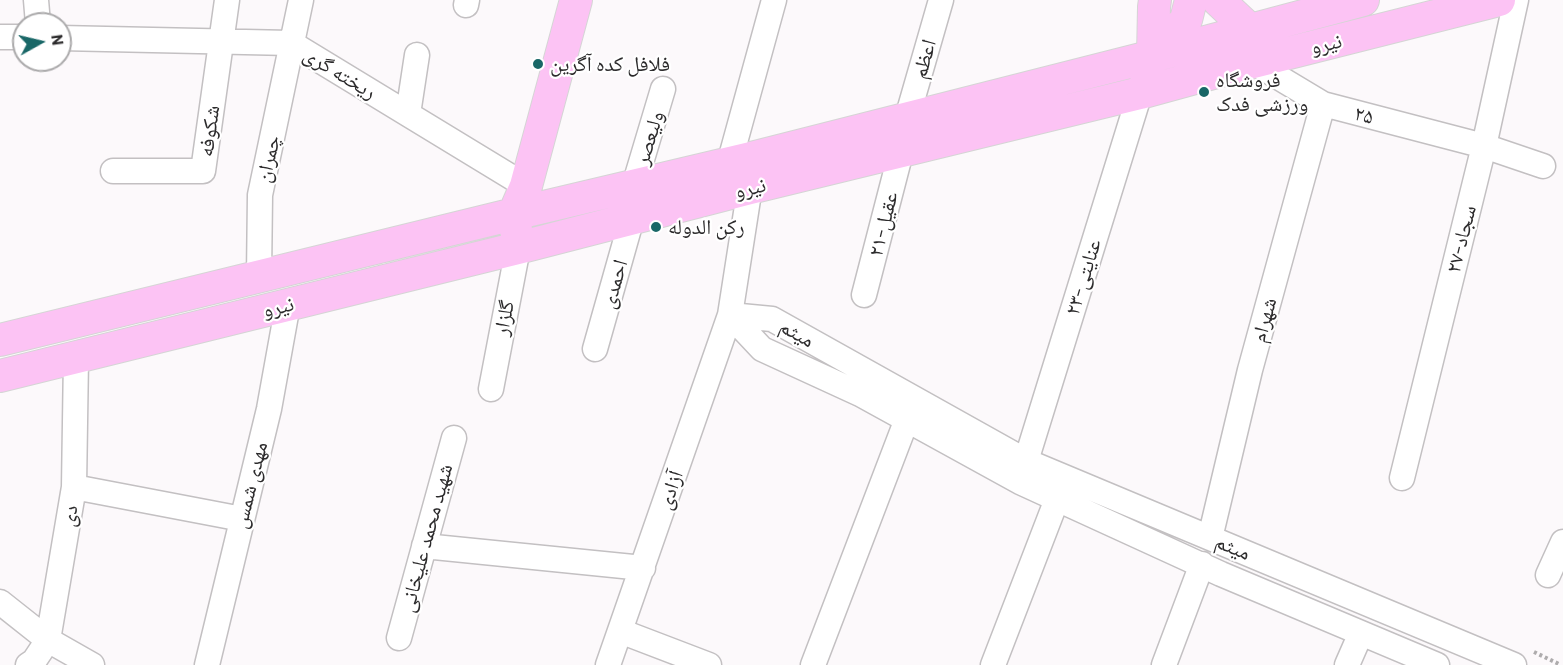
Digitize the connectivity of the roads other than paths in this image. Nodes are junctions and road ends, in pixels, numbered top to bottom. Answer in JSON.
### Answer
{"nodes":[{"id":1,"x":227,"y":0,"type":"edge"},
{"id":2,"x":301,"y":0,"type":"edge"},
{"id":3,"x":576,"y":0,"type":"edge"},
{"id":4,"x":774,"y":0,"type":"edge"},
{"id":5,"x":941,"y":0,"type":"edge"},
{"id":6,"x":1218,"y":0,"type":"edge"},
{"id":7,"x":1499,"y":0,"type":"edge"},
{"id":8,"x":1516,"y":0,"type":"edge"},
{"id":9,"x":1358,"y":1,"type":"edge"},
{"id":10,"x":1155,"y":4,"type":"edge"},
{"id":11,"x":1189,"y":10,"type":"edge"},
{"id":12,"x":1250,"y":30,"type":"junction"},
{"id":13,"x":72,"y":38,"type":"edge"},
{"id":14,"x":221,"y":42,"type":"junction"},
{"id":15,"x":291,"y":43,"type":"junction"},
{"id":16,"x":417,"y":55,"type":"dead end"},
{"id":17,"x":1153,"y":56,"type":"junction"},
{"id":18,"x":1253,"y":62,"type":"junction"},
{"id":19,"x":663,"y":89,"type":"dead end"},
{"id":20,"x":1140,"y":93,"type":"junction"},
{"id":21,"x":1323,"y":104,"type":"junction"},
{"id":22,"x":408,"y":114,"type":"junction"},
{"id":23,"x":907,"y":118,"type":"junction"},
{"id":24,"x":1484,"y":146,"type":"junction"},
{"id":25,"x":901,"y":152,"type":"junction"},
{"id":26,"x":742,"y":160,"type":"junction"},
{"id":27,"x":1543,"y":166,"type":"dead end"},
{"id":28,"x":112,"y":171,"type":"dead end"},
{"id":29,"x":634,"y":186,"type":"junction"},
{"id":30,"x":750,"y":188,"type":"junction"},
{"id":31,"x":520,"y":200,"type":"junction"},
{"id":32,"x":632,"y":218,"type":"junction"},
{"id":33,"x":518,"y":248,"type":"junction"},
{"id":34,"x":259,"y":276,"type":"junction"},
{"id":35,"x":864,"y":296,"type":"dead end"},
{"id":36,"x":288,"y":304,"type":"junction"},
{"id":37,"x":730,"y":315,"type":"junction"},
{"id":38,"x":0,"y":340,"type":"edge"},
{"id":39,"x":596,"y":349,"type":"dead end"},
{"id":40,"x":76,"y":358,"type":"junction"},
{"id":41,"x":0,"y":376,"type":"edge"},
{"id":42,"x":491,"y":389,"type":"dead end"},
{"id":43,"x":907,"y":419,"type":"junction"},
{"id":44,"x":454,"y":438,"type":"dead end"},
{"id":45,"x":1026,"y":461,"type":"junction"},
{"id":46,"x":1402,"y":478,"type":"dead end"},
{"id":47,"x":74,"y":487,"type":"junction"},
{"id":48,"x":1058,"y":499,"type":"junction"},
{"id":49,"x":242,"y":519,"type":"junction"},
{"id":50,"x":1210,"y":538,"type":"junction"},
{"id":51,"x":1563,"y":542,"type":"edge"},
{"id":52,"x":424,"y":546,"type":"junction"},
{"id":53,"x":1202,"y":564,"type":"junction"},
{"id":54,"x":643,"y":568,"type":"junction"},
{"id":55,"x":1548,"y":575,"type":"dead end"},
{"id":56,"x":0,"y":602,"type":"edge"},
{"id":57,"x":620,"y":631,"type":"junction"},
{"id":58,"x":1360,"y":633,"type":"junction"},
{"id":59,"x":399,"y":638,"type":"dead end"},
{"id":60,"x":48,"y":640,"type":"junction"},
{"id":61,"x":28,"y":665,"type":"edge"},
{"id":62,"x":92,"y":665,"type":"edge"},
{"id":63,"x":207,"y":665,"type":"edge"},
{"id":64,"x":608,"y":665,"type":"edge"},
{"id":65,"x":709,"y":665,"type":"edge"},
{"id":66,"x":813,"y":665,"type":"edge"},
{"id":67,"x":993,"y":665,"type":"edge"},
{"id":68,"x":1164,"y":665,"type":"edge"},
{"id":69,"x":1347,"y":665,"type":"edge"},
{"id":70,"x":1437,"y":665,"type":"edge"},
{"id":71,"x":1514,"y":665,"type":"edge"}],
"edges":[{"from":1,"to":14,"type":"street","name":"شکوفه"},
{"from":2,"to":15,"type":"street","name":"چمران"},
{"from":3,"to":31,"type":"main road"},
{"from":4,"to":26,"type":"street","name":"آزادی"},
{"from":5,"to":23,"type":"street","name":"اعظم"},
{"from":6,"to":12,"type":"main road"},
{"from":7,"to":18,"type":"main road","name":"نیرو"},
{"from":8,"to":24,"type":"street","name":"۲۷-سجاد"},
{"from":9,"to":12,"type":"main road","name":"نیرو"},
{"from":10,"to":11,"type":"main road"},
{"from":10,"to":17,"type":"main road"},
{"from":11,"to":17,"type":"main road"},
{"from":12,"to":17,"type":"main road","name":"نیرو"},
{"from":13,"to":14,"type":"street","name":"ریخته گری"},
{"from":14,"to":15,"type":"street","name":"ریخته گری"},
{"from":14,"to":28,"type":"street","name":"شکوفه"},
{"from":15,"to":22,"type":"street","name":"ریخته گری"},
{"from":15,"to":34,"type":"street","name":"چمران"},
{"from":16,"to":22,"type":"street"},
{"from":17,"to":20,"type":"main road"},
{"from":17,"to":23,"type":"main road","name":"نیرو"},
{"from":18,"to":20,"type":"main road","name":"نیرو"},
{"from":18,"to":21,"type":"street","name":"۲۵"},
{"from":19,"to":29,"type":"street","name":"ولیعصر"},
{"from":20,"to":25,"type":"main road","name":"نیرو"},
{"from":20,"to":45,"type":"street","name":"۲۳-عنایتی"},
{"from":21,"to":24,"type":"street","name":"۲۵"},
{"from":21,"to":50,"type":"street","name":"شهرام"},
{"from":22,"to":31,"type":"street","name":"ریخته گری"},
{"from":23,"to":26,"type":"main road","name":"نیرو"},
{"from":24,"to":27,"type":"street","name":"۲۵"},
{"from":24,"to":46,"type":"street","name":"۲۷-سجاد"},
{"from":25,"to":30,"type":"main road","name":"نیرو"},
{"from":25,"to":35,"type":"street","name":"۲۱-عقیل"},
{"from":26,"to":29,"type":"main road","name":"نیرو"},
{"from":26,"to":30,"type":"street","name":"آزادی"},
{"from":29,"to":31,"type":"main road","name":"نیرو"},
{"from":30,"to":32,"type":"main road","name":"نیرو"},
{"from":30,"to":37,"type":"street","name":"آزادی"},
{"from":31,"to":33,"type":"main road"},
{"from":31,"to":34,"type":"main road","name":"نیرو"},
{"from":32,"to":33,"type":"main road","name":"نیرو"},
{"from":32,"to":39,"type":"street","name":"احمدی"},
{"from":33,"to":36,"type":"main road","name":"نیرو"},
{"from":33,"to":42,"type":"street","name":"گلزار"},
{"from":34,"to":38,"type":"main road","name":"نیرو"},
{"from":36,"to":40,"type":"main road","name":"نیرو"},
{"from":36,"to":49,"type":"street","name":"مهدی شمس"},
{"from":37,"to":43,"type":"street","name":"میثم"},
{"from":37,"to":45,"type":"street","name":"میثم"},
{"from":37,"to":54,"type":"street","name":"آزادی"},
{"from":40,"to":41,"type":"main road","name":"نیرو"},
{"from":40,"to":47,"type":"street","name":"دی"},
{"from":43,"to":48,"type":"street","name":"میثم"},
{"from":43,"to":66,"type":"street"},
{"from":44,"to":52,"type":"street","name":"شهید محمد علیخانی"},
{"from":45,"to":50,"type":"street","name":"میثم"},
{"from":47,"to":49,"type":"street"},
{"from":47,"to":60,"type":"street","name":"دی"},
{"from":48,"to":53,"type":"street","name":"میثم"},
{"from":48,"to":67,"type":"street"},
{"from":49,"to":63,"type":"street","name":"مهدی شمس"},
{"from":50,"to":71,"type":"street","name":"میثم"},
{"from":51,"to":55,"type":"street"},
{"from":52,"to":54,"type":"street"},
{"from":52,"to":59,"type":"street","name":"شهید محمد علیخانی"},
{"from":53,"to":58,"type":"street","name":"میثم"},
{"from":53,"to":68,"type":"street"},
{"from":54,"to":57,"type":"street","name":"آزادی"},
{"from":56,"to":60,"type":"street"},
{"from":57,"to":64,"type":"street","name":"آزادی"},
{"from":57,"to":65,"type":"street"},
{"from":58,"to":69,"type":"street"},
{"from":58,"to":70,"type":"street","name":"میثم"},
{"from":60,"to":61,"type":"street","name":"دی"},
{"from":60,"to":62,"type":"street"}]}
